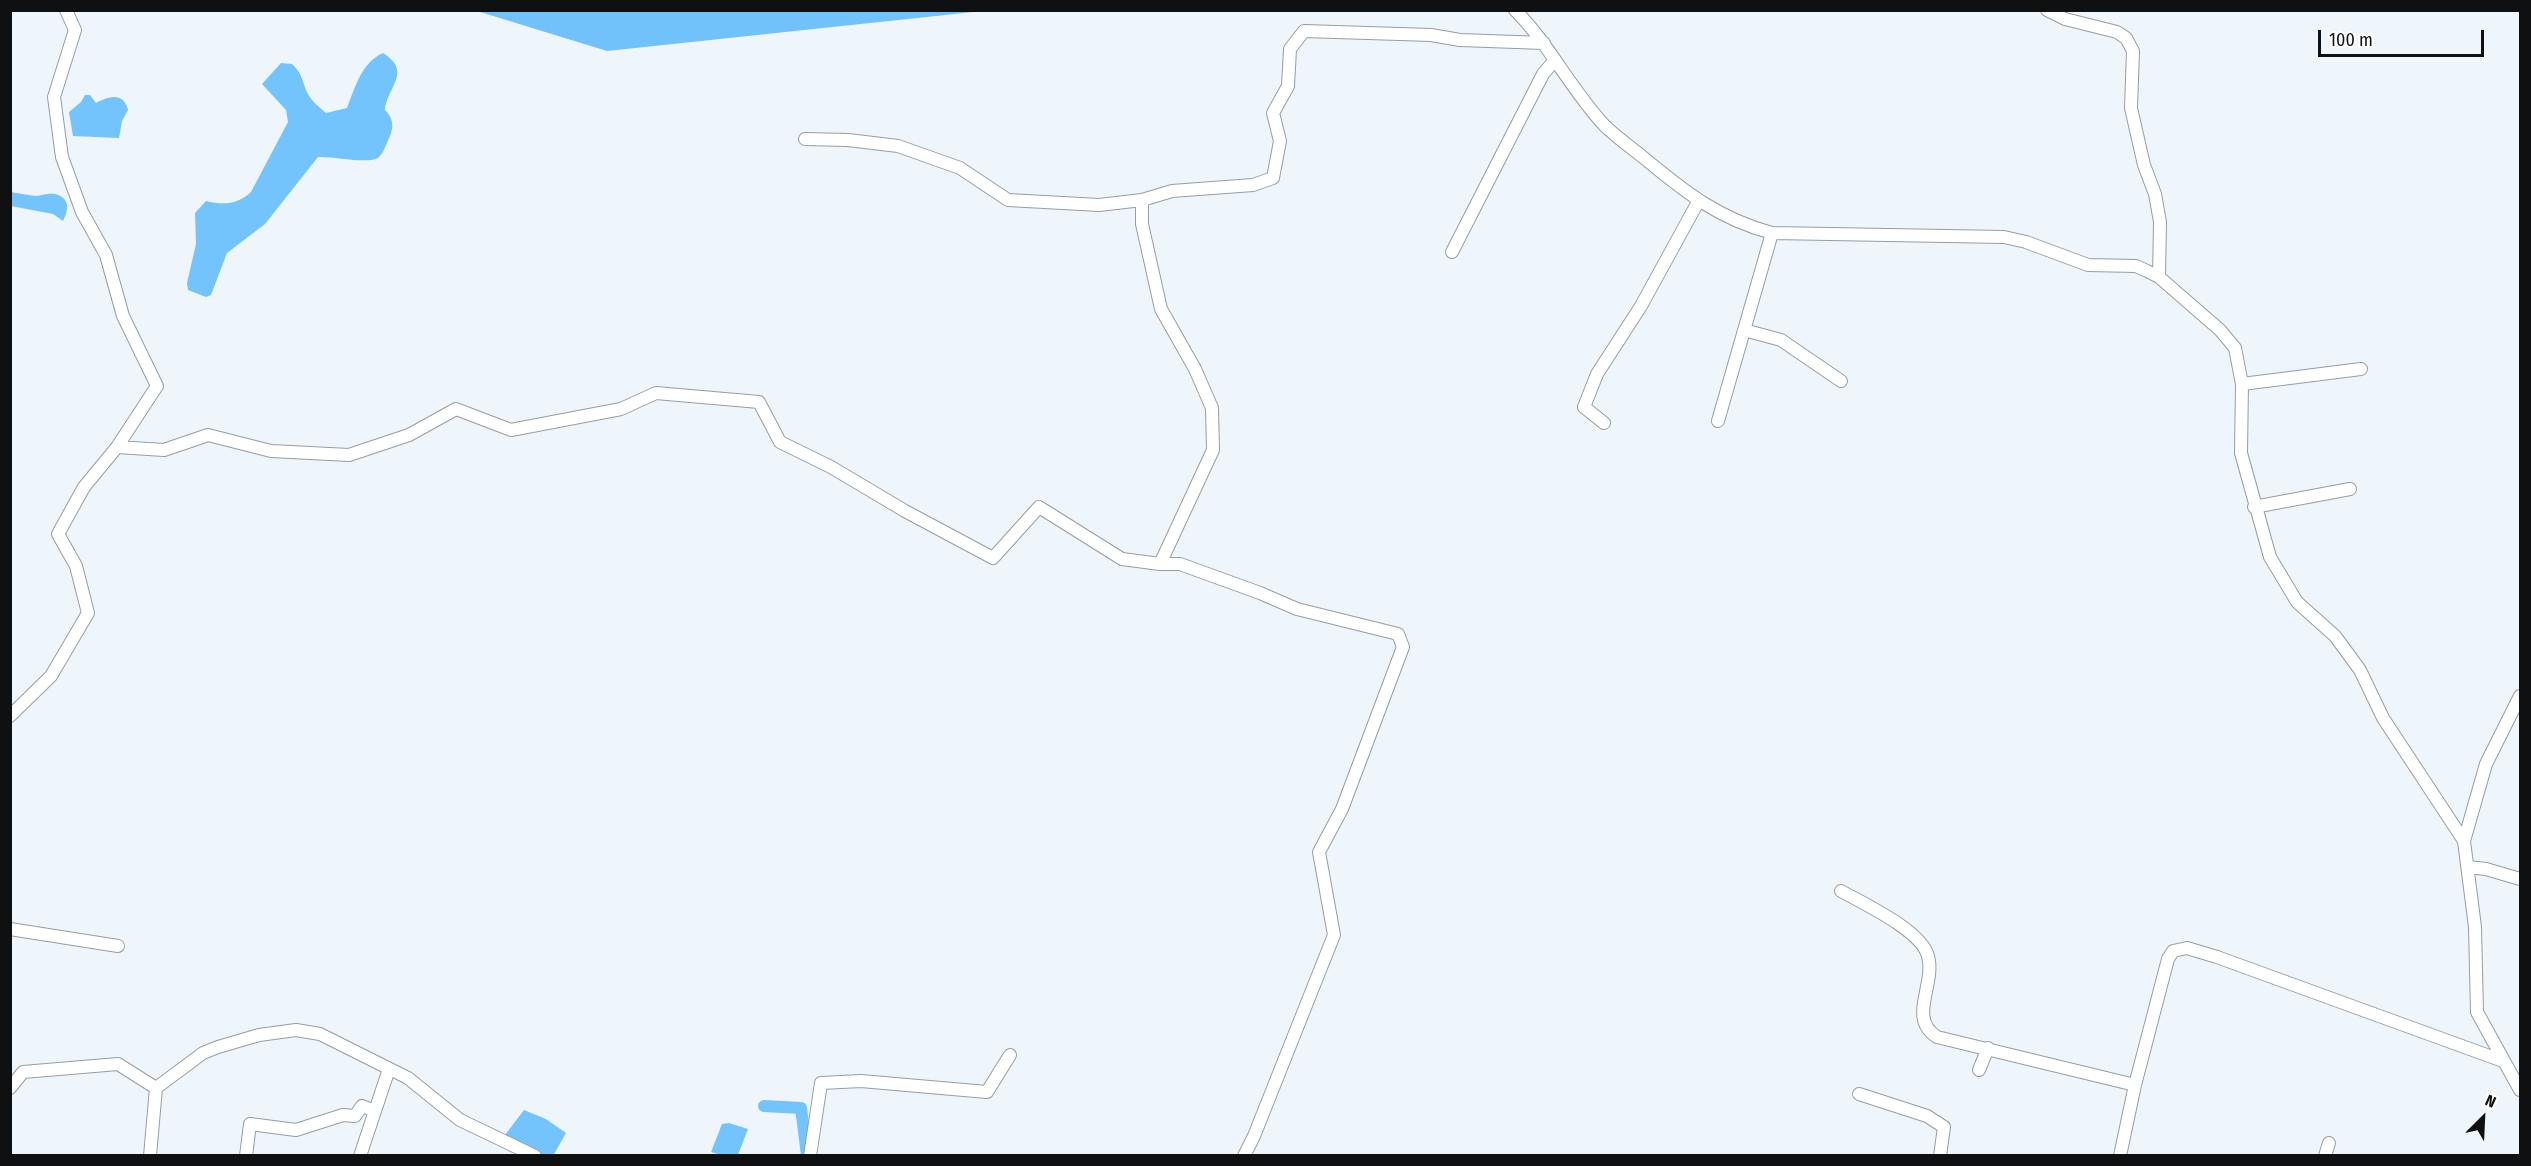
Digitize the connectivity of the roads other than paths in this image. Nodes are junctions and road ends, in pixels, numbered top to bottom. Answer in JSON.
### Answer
{"nodes":[{"id":1,"x":66,"y":10,"type":"edge"},
{"id":2,"x":1515,"y":10,"type":"edge"},
{"id":3,"x":2047,"y":10,"type":"edge"},
{"id":4,"x":1544,"y":43,"type":"junction"},
{"id":5,"x":1555,"y":60,"type":"junction"},
{"id":6,"x":805,"y":138,"type":"dead end"},
{"id":7,"x":1142,"y":200,"type":"junction"},
{"id":8,"x":1698,"y":202,"type":"junction"},
{"id":9,"x":1772,"y":233,"type":"junction"},
{"id":10,"x":1452,"y":252,"type":"dead end"},
{"id":11,"x":2159,"y":277,"type":"junction"},
{"id":12,"x":1744,"y":330,"type":"junction"},
{"id":13,"x":2361,"y":369,"type":"dead end"},
{"id":14,"x":1841,"y":381,"type":"dead end"},
{"id":15,"x":2242,"y":384,"type":"junction"},
{"id":16,"x":1718,"y":421,"type":"dead end"},
{"id":17,"x":1604,"y":423,"type":"dead end"},
{"id":18,"x":117,"y":447,"type":"junction"},
{"id":19,"x":2350,"y":489,"type":"dead end"},
{"id":20,"x":2254,"y":507,"type":"junction"},
{"id":21,"x":1160,"y":564,"type":"junction"},
{"id":22,"x":2520,"y":696,"type":"edge"},
{"id":23,"x":10,"y":716,"type":"edge"},
{"id":24,"x":2464,"y":841,"type":"junction"},
{"id":25,"x":2468,"y":867,"type":"junction"},
{"id":26,"x":2520,"y":879,"type":"edge"},
{"id":27,"x":1841,"y":891,"type":"dead end"},
{"id":28,"x":10,"y":929,"type":"edge"},
{"id":29,"x":118,"y":946,"type":"dead end"},
{"id":30,"x":1988,"y":1048,"type":"junction"},
{"id":31,"x":1010,"y":1055,"type":"dead end"},
{"id":32,"x":2504,"y":1061,"type":"junction"},
{"id":33,"x":389,"y":1069,"type":"junction"},
{"id":34,"x":1978,"y":1070,"type":"dead end"},
{"id":35,"x":2135,"y":1085,"type":"junction"},
{"id":36,"x":10,"y":1088,"type":"edge"},
{"id":37,"x":156,"y":1088,"type":"junction"},
{"id":38,"x":2520,"y":1090,"type":"edge"},
{"id":39,"x":1859,"y":1094,"type":"dead end"},
{"id":40,"x":375,"y":1111,"type":"junction"},
{"id":41,"x":2329,"y":1143,"type":"dead end"},
{"id":42,"x":150,"y":1155,"type":"edge"},
{"id":43,"x":246,"y":1155,"type":"edge"},
{"id":44,"x":360,"y":1155,"type":"edge"},
{"id":45,"x":535,"y":1155,"type":"edge"},
{"id":46,"x":810,"y":1155,"type":"edge"},
{"id":47,"x":1244,"y":1155,"type":"edge"},
{"id":48,"x":1940,"y":1155,"type":"edge"},
{"id":49,"x":2120,"y":1155,"type":"edge"},
{"id":50,"x":2325,"y":1155,"type":"edge"}],
"edges":[{"from":1,"to":18,"type":"street"},
{"from":2,"to":4,"type":"street"},
{"from":3,"to":11,"type":"street"},
{"from":4,"to":5,"type":"street"},
{"from":4,"to":7,"type":"street"},
{"from":5,"to":8,"type":"street"},
{"from":5,"to":10,"type":"street"},
{"from":6,"to":7,"type":"street"},
{"from":7,"to":21,"type":"street"},
{"from":8,"to":9,"type":"street"},
{"from":8,"to":17,"type":"street"},
{"from":9,"to":11,"type":"street"},
{"from":9,"to":12,"type":"street"},
{"from":11,"to":15,"type":"street"},
{"from":12,"to":14,"type":"street"},
{"from":12,"to":16,"type":"street"},
{"from":13,"to":15,"type":"street"},
{"from":15,"to":20,"type":"street"},
{"from":18,"to":21,"type":"street"},
{"from":18,"to":23,"type":"street"},
{"from":19,"to":20,"type":"street"},
{"from":20,"to":24,"type":"street"},
{"from":21,"to":47,"type":"street"},
{"from":22,"to":24,"type":"street"},
{"from":24,"to":25,"type":"street"},
{"from":25,"to":26,"type":"street"},
{"from":25,"to":32,"type":"street"},
{"from":27,"to":30,"type":"street"},
{"from":28,"to":29,"type":"street"},
{"from":30,"to":34,"type":"street"},
{"from":30,"to":35,"type":"street"},
{"from":31,"to":46,"type":"street"},
{"from":32,"to":35,"type":"street"},
{"from":32,"to":38,"type":"street"},
{"from":33,"to":37,"type":"street"},
{"from":33,"to":40,"type":"street"},
{"from":33,"to":45,"type":"street"},
{"from":35,"to":49,"type":"street"},
{"from":36,"to":37,"type":"street"},
{"from":37,"to":42,"type":"street"},
{"from":39,"to":48,"type":"street"},
{"from":40,"to":43,"type":"street"},
{"from":40,"to":44,"type":"street"},
{"from":41,"to":50,"type":"street"}]}
